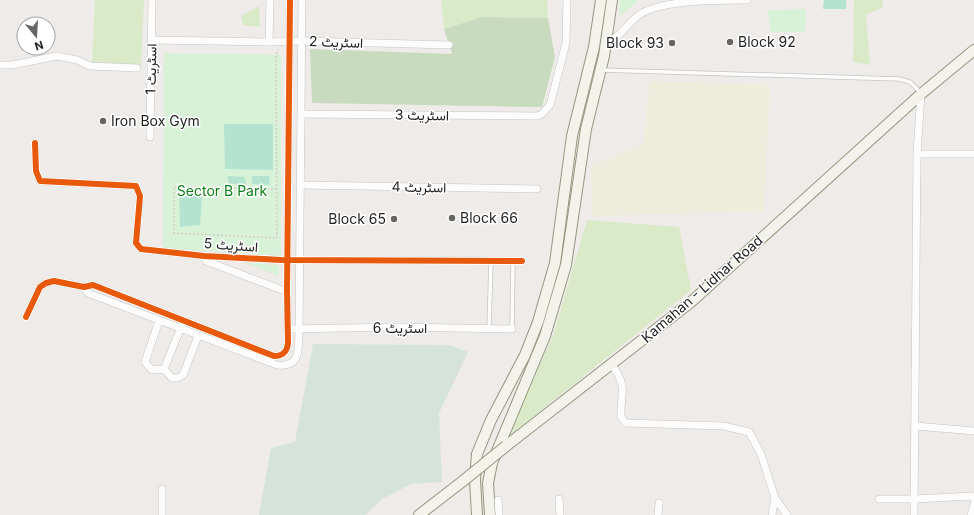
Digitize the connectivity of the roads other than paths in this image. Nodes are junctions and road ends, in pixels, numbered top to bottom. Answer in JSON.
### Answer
{"nodes":[{"id":1,"x":152,"y":0,"type":"edge"},
{"id":2,"x":270,"y":0,"type":"edge"},
{"id":3,"x":290,"y":0,"type":"edge"},
{"id":4,"x":302,"y":0,"type":"edge"},
{"id":5,"x":567,"y":0,"type":"edge"},
{"id":6,"x":600,"y":0,"type":"edge"},
{"id":7,"x":612,"y":0,"type":"edge"},
{"id":8,"x":713,"y":0,"type":"edge"},
{"id":9,"x":721,"y":0,"type":"edge"},
{"id":10,"x":747,"y":0,"type":"edge"},
{"id":11,"x":151,"y":40,"type":"junction"},
{"id":12,"x":290,"y":41,"type":"junction"},
{"id":13,"x":302,"y":41,"type":"junction"},
{"id":14,"x":269,"y":42,"type":"junction"},
{"id":15,"x":607,"y":42,"type":"junction"},
{"id":16,"x":449,"y":45,"type":"dead end"},
{"id":17,"x":974,"y":50,"type":"edge"},
{"id":18,"x":0,"y":65,"type":"edge"},
{"id":19,"x":137,"y":68,"type":"dead end"},
{"id":20,"x":600,"y":70,"type":"junction"},
{"id":21,"x":921,"y":94,"type":"junction"},
{"id":22,"x":302,"y":114,"type":"junction"},
{"id":23,"x":150,"y":137,"type":"dead end"},
{"id":24,"x":35,"y":143,"type":"dead end"},
{"id":25,"x":917,"y":154,"type":"junction"},
{"id":26,"x":974,"y":154,"type":"edge"},
{"id":27,"x":301,"y":185,"type":"junction"},
{"id":28,"x":537,"y":189,"type":"dead end"},
{"id":29,"x":563,"y":218,"type":"junction"},
{"id":30,"x":573,"y":219,"type":"junction"},
{"id":31,"x":204,"y":256,"type":"junction"},
{"id":32,"x":288,"y":260,"type":"junction"},
{"id":33,"x":299,"y":260,"type":"junction"},
{"id":34,"x":490,"y":262,"type":"junction"},
{"id":35,"x":514,"y":262,"type":"junction"},
{"id":36,"x":522,"y":262,"type":"dead end"},
{"id":37,"x":84,"y":287,"type":"junction"},
{"id":38,"x":287,"y":290,"type":"junction"},
{"id":39,"x":26,"y":317,"type":"dead end"},
{"id":40,"x":160,"y":321,"type":"junction"},
{"id":41,"x":183,"y":321,"type":"junction"},
{"id":42,"x":288,"y":328,"type":"junction"},
{"id":43,"x":489,"y":328,"type":"junction"},
{"id":44,"x":180,"y":329,"type":"junction"},
{"id":45,"x":512,"y":329,"type":"joint"},
{"id":46,"x":299,"y":330,"type":"junction"},
{"id":47,"x":198,"y":336,"type":"junction"},
{"id":48,"x":284,"y":353,"type":"junction"},
{"id":49,"x":291,"y":364,"type":"junction"},
{"id":50,"x":612,"y":365,"type":"junction"},
{"id":51,"x":164,"y":369,"type":"junction"},
{"id":52,"x":916,"y":426,"type":"junction"},
{"id":53,"x":974,"y":431,"type":"edge"},
{"id":54,"x":162,"y":489,"type":"dead end"},
{"id":55,"x":775,"y":498,"type":"junction"},
{"id":56,"x":559,"y":499,"type":"dead end"},
{"id":57,"x":879,"y":499,"type":"dead end"},
{"id":58,"x":914,"y":499,"type":"junction"},
{"id":59,"x":498,"y":500,"type":"dead end"},
{"id":60,"x":974,"y":500,"type":"edge"},
{"id":61,"x":659,"y":503,"type":"dead end"},
{"id":62,"x":974,"y":504,"type":"edge"},
{"id":63,"x":162,"y":515,"type":"edge"},
{"id":64,"x":419,"y":515,"type":"edge"},
{"id":65,"x":477,"y":515,"type":"edge"},
{"id":66,"x":490,"y":515,"type":"edge"},
{"id":67,"x":499,"y":515,"type":"edge"},
{"id":68,"x":560,"y":515,"type":"edge"},
{"id":69,"x":658,"y":515,"type":"edge"},
{"id":70,"x":772,"y":515,"type":"edge"},
{"id":71,"x":787,"y":515,"type":"edge"},
{"id":72,"x":914,"y":515,"type":"edge"},
{"id":73,"x":972,"y":515,"type":"edge"}],
"edges":[{"from":1,"to":11,"type":"street","name":"اسٹریٹ 1"},
{"from":2,"to":14,"type":"street"},
{"from":3,"to":12,"type":"street"},
{"from":4,"to":13,"type":"street"},
{"from":5,"to":22,"type":"street","name":"اسٹریٹ 3"},
{"from":6,"to":29,"type":"street"},
{"from":7,"to":15,"type":"street"},
{"from":8,"to":9,"type":"street"},
{"from":8,"to":15,"type":"street"},
{"from":9,"to":10,"type":"street"},
{"from":11,"to":14,"type":"street","name":"اسٹریٹ 2"},
{"from":11,"to":23,"type":"street","name":"اسٹریٹ 1"},
{"from":12,"to":13,"type":"street","name":"اسٹریٹ 2"},
{"from":12,"to":14,"type":"street","name":"اسٹریٹ 2"},
{"from":12,"to":32,"type":"street"},
{"from":13,"to":16,"type":"street","name":"اسٹریٹ 2"},
{"from":13,"to":22,"type":"street"},
{"from":15,"to":20,"type":"street"},
{"from":17,"to":21,"type":"street","name":"Kamahan - Lidhar Road"},
{"from":18,"to":19,"type":"street"},
{"from":20,"to":21,"type":"lane"},
{"from":20,"to":30,"type":"street"},
{"from":21,"to":25,"type":"street"},
{"from":21,"to":50,"type":"street","name":"Kamahan - Lidhar Road"},
{"from":22,"to":27,"type":"street"},
{"from":24,"to":31,"type":"street","name":"اسٹریٹ 5"},
{"from":25,"to":26,"type":"street"},
{"from":25,"to":52,"type":"street"},
{"from":27,"to":28,"type":"street","name":"اسٹریٹ 4"},
{"from":27,"to":33,"type":"street"},
{"from":29,"to":30,"type":"street"},
{"from":29,"to":65,"type":"street"},
{"from":30,"to":66,"type":"street"},
{"from":31,"to":32,"type":"street","name":"اسٹریٹ 5"},
{"from":31,"to":38,"type":"street"},
{"from":32,"to":33,"type":"street","name":"اسٹریٹ 5"},
{"from":32,"to":38,"type":"street"},
{"from":33,"to":34,"type":"street","name":"اسٹریٹ 5"},
{"from":33,"to":46,"type":"street"},
{"from":34,"to":35,"type":"street","name":"اسٹریٹ 5"},
{"from":34,"to":43,"type":"lane"},
{"from":35,"to":36,"type":"street","name":"اسٹریٹ 5"},
{"from":35,"to":45,"type":"lane"},
{"from":37,"to":39,"type":"street"},
{"from":37,"to":40,"type":"street"},
{"from":37,"to":41,"type":"street"},
{"from":38,"to":42,"type":"street"},
{"from":40,"to":44,"type":"street"},
{"from":40,"to":51,"type":"street"},
{"from":41,"to":44,"type":"street"},
{"from":41,"to":48,"type":"street"},
{"from":42,"to":46,"type":"street","name":"اسٹریٹ 6"},
{"from":42,"to":48,"type":"street"},
{"from":43,"to":45,"type":"street","name":"اسٹریٹ 6"},
{"from":43,"to":46,"type":"street","name":"اسٹریٹ 6"},
{"from":44,"to":47,"type":"street"},
{"from":44,"to":51,"type":"street"},
{"from":46,"to":49,"type":"street"},
{"from":47,"to":49,"type":"street"},
{"from":47,"to":51,"type":"street"},
{"from":48,"to":49,"type":"street"},
{"from":50,"to":55,"type":"street"},
{"from":50,"to":64,"type":"street","name":"Kamahan - Lidhar Road","bridge":true},
{"from":52,"to":53,"type":"street"},
{"from":52,"to":58,"type":"street"},
{"from":54,"to":63,"type":"street"},
{"from":55,"to":70,"type":"street"},
{"from":55,"to":71,"type":"street"},
{"from":56,"to":68,"type":"street"},
{"from":57,"to":58,"type":"street"},
{"from":58,"to":60,"type":"street"},
{"from":58,"to":72,"type":"street"},
{"from":59,"to":67,"type":"street"},
{"from":61,"to":69,"type":"street"},
{"from":62,"to":73,"type":"street"}]}
